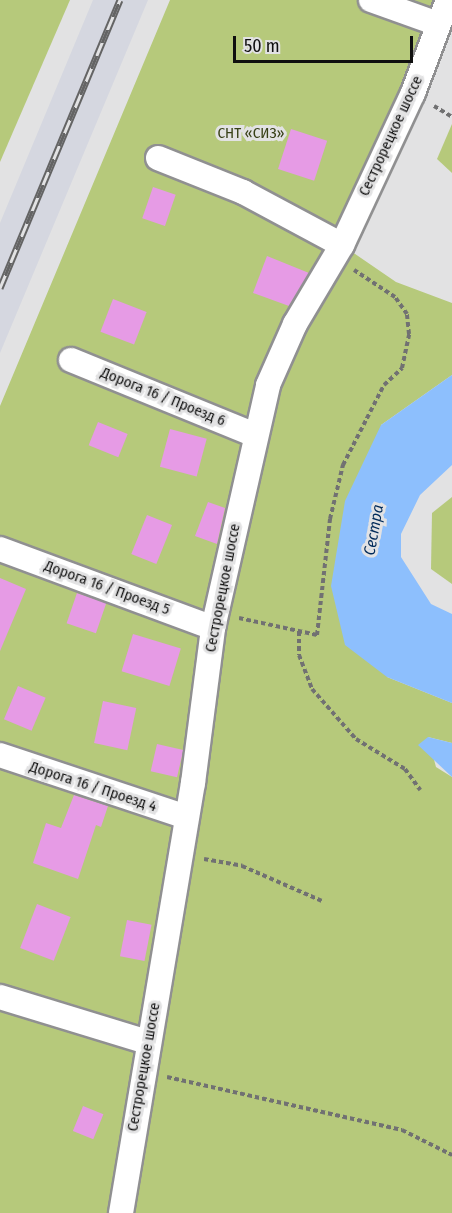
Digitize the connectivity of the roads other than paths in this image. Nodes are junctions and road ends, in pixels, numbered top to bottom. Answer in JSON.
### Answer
{"nodes":[{"id":1,"x":371,"y":0,"type":"edge"},
{"id":2,"x":448,"y":0,"type":"edge"},
{"id":3,"x":438,"y":24,"type":"junction"},
{"id":4,"x":158,"y":158,"type":"dead end"},
{"id":5,"x":339,"y":252,"type":"junction"},
{"id":6,"x":71,"y":360,"type":"dead end"},
{"id":7,"x":255,"y":435,"type":"junction"},
{"id":8,"x":0,"y":549,"type":"edge"},
{"id":9,"x":215,"y":620,"type":"junction"},
{"id":10,"x":0,"y":755,"type":"edge"},
{"id":11,"x":186,"y":817,"type":"junction"},
{"id":12,"x":0,"y":997,"type":"edge"},
{"id":13,"x":147,"y":1042,"type":"junction"},
{"id":14,"x":121,"y":1213,"type":"edge"}],
"edges":[{"from":1,"to":3,"type":"street"},
{"from":2,"to":3,"type":"street","name":"Сестрорецкое шоссе"},
{"from":3,"to":5,"type":"street","name":"Сестрорецкое шоссе"},
{"from":4,"to":5,"type":"street"},
{"from":5,"to":7,"type":"street","name":"Сестрорецкое шоссе"},
{"from":6,"to":7,"type":"street","name":"Дорога 16 / Проезд 6"},
{"from":7,"to":9,"type":"street","name":"Сестрорецкое шоссе"},
{"from":8,"to":9,"type":"street","name":"Дорога 16 / Проезд 5"},
{"from":9,"to":11,"type":"street","name":"Сестрорецкое шоссе"},
{"from":10,"to":11,"type":"street","name":"Дорога 16 / Проезд 4"},
{"from":11,"to":13,"type":"street","name":"Сестрорецкое шоссе"},
{"from":12,"to":13,"type":"street"},
{"from":13,"to":14,"type":"street","name":"Сестрорецкое шоссе"}]}
